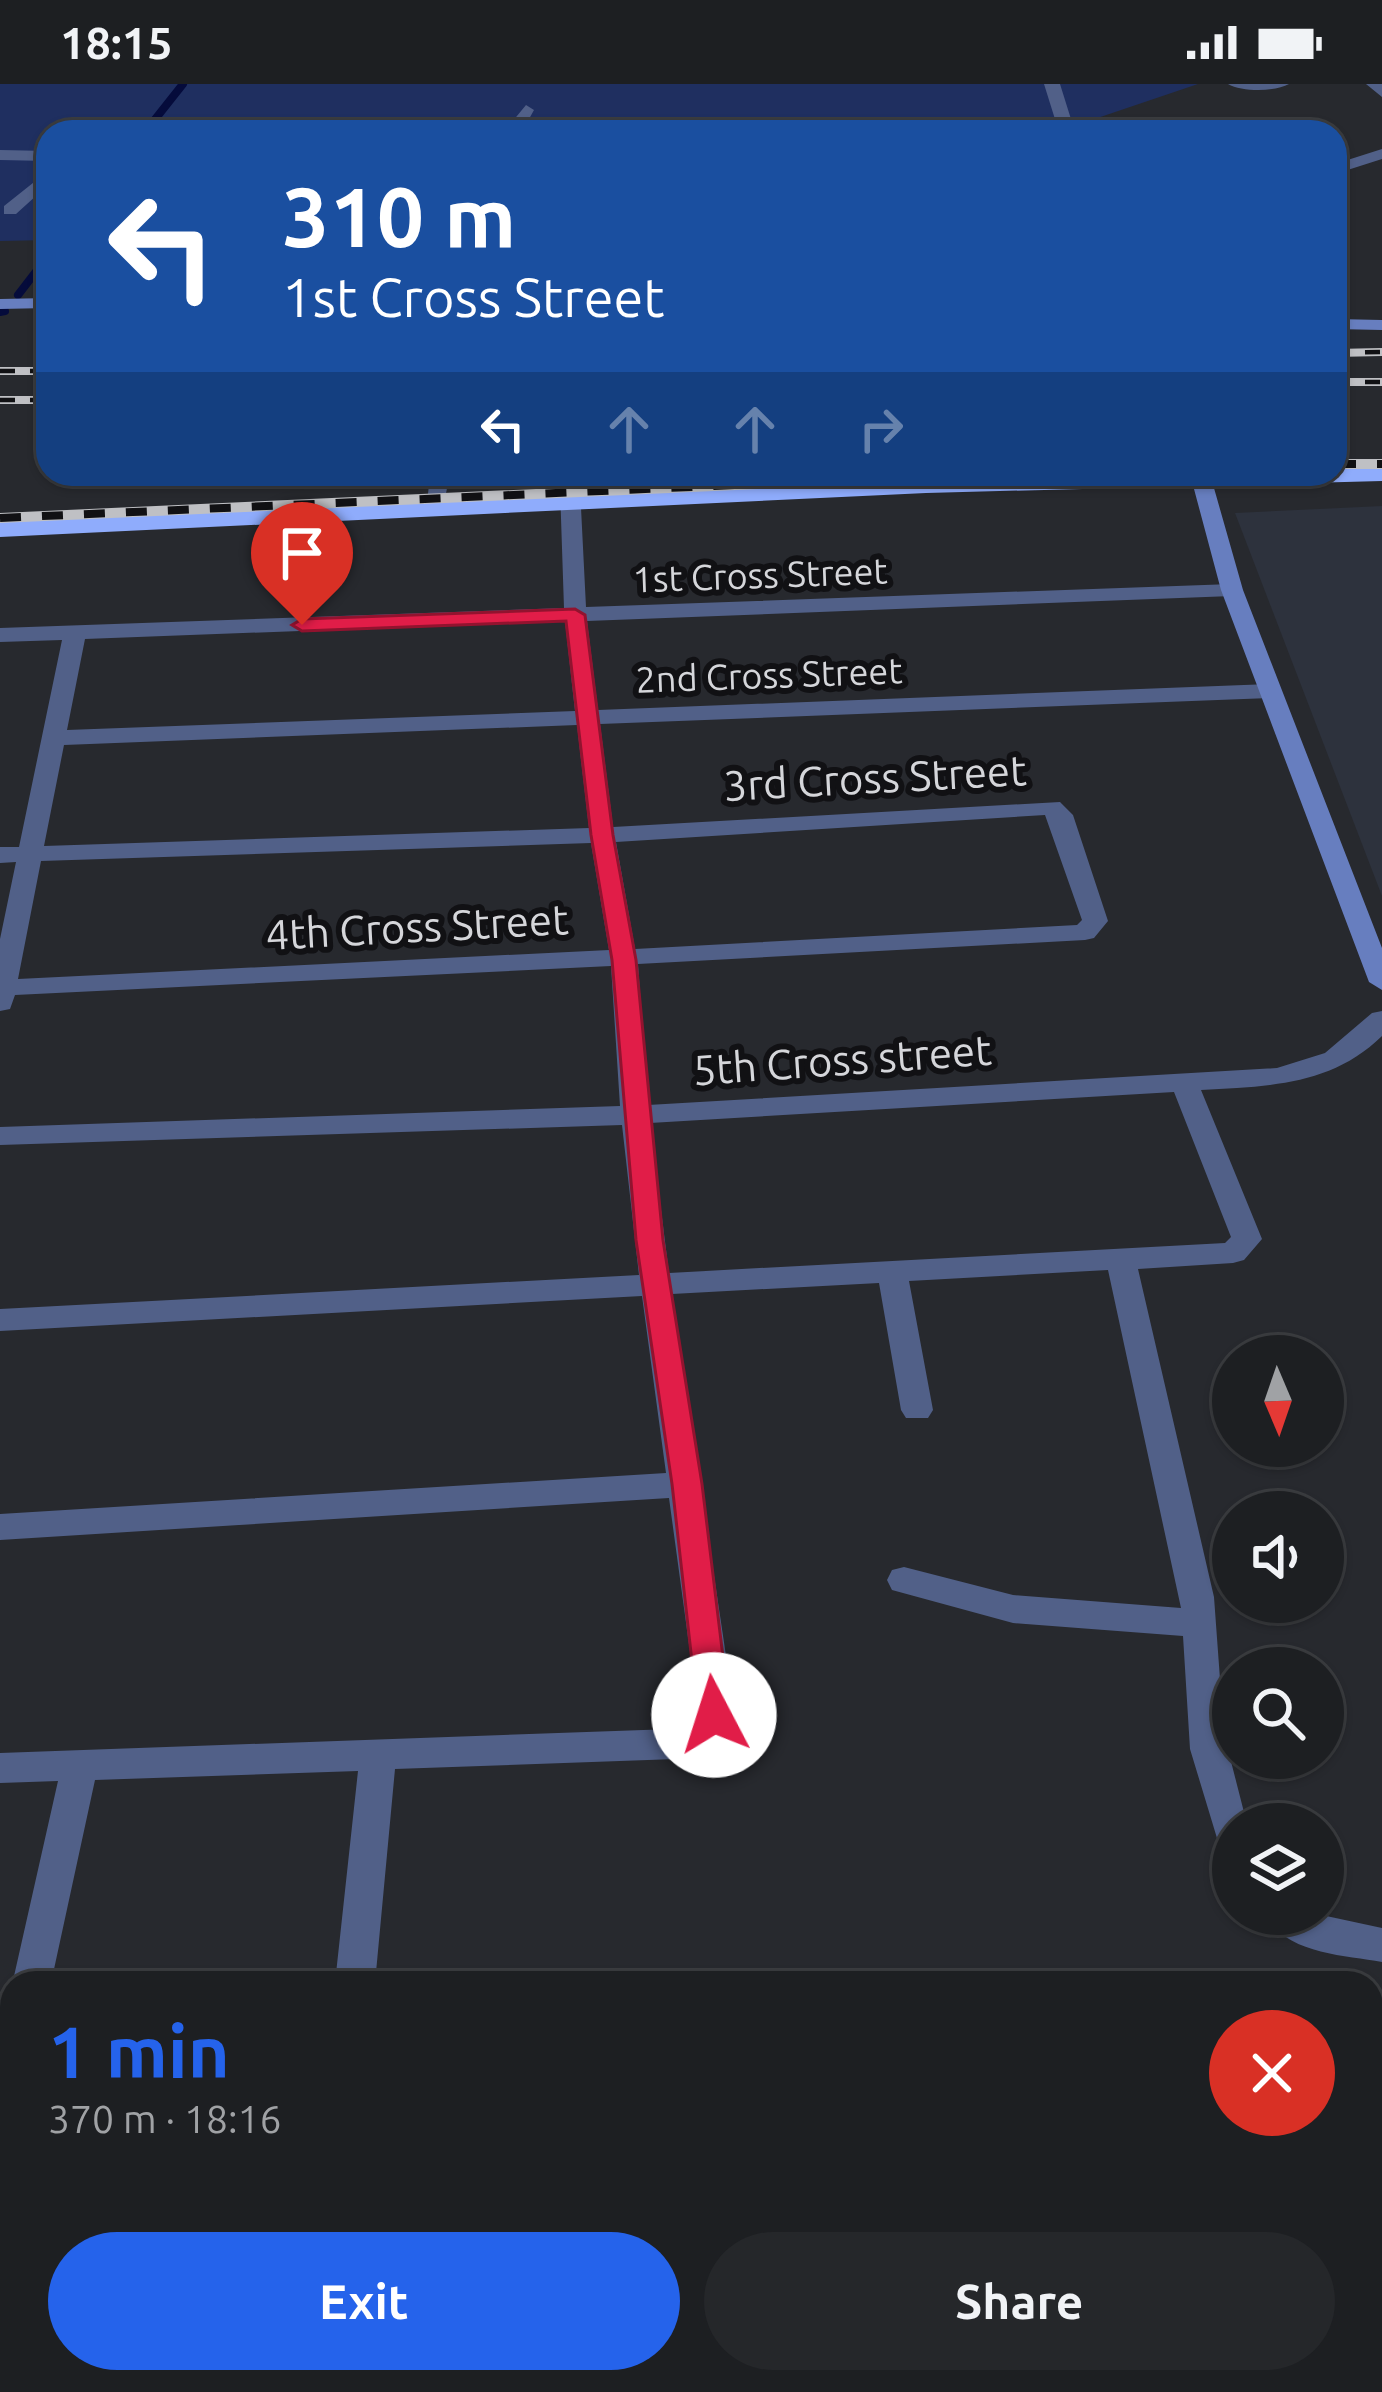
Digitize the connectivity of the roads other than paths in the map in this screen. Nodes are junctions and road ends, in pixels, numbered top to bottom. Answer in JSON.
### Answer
{"nodes":[{"id":1,"x":1052,"y":84,"type":"edge"},
{"id":2,"x":1236,"y":84,"type":"edge"},
{"id":3,"x":1281,"y":84,"type":"edge"},
{"id":4,"x":1374,"y":84,"type":"edge"},
{"id":5,"x":1382,"y":92,"type":"edge"},
{"id":6,"x":526,"y":110,"type":"dead end"},
{"id":7,"x":521,"y":120,"type":"edge"},
{"id":8,"x":1063,"y":120,"type":"edge"},
{"id":9,"x":1382,"y":154,"type":"edge"},
{"id":10,"x":0,"y":155,"type":"edge"},
{"id":11,"x":36,"y":155,"type":"edge"},
{"id":12,"x":1347,"y":165,"type":"edge"},
{"id":13,"x":36,"y":189,"type":"edge"},
{"id":14,"x":9,"y":219,"type":"edge"},
{"id":15,"x":36,"y":303,"type":"edge"},
{"id":16,"x":0,"y":304,"type":"edge"},
{"id":17,"x":1347,"y":324,"type":"edge"},
{"id":18,"x":1382,"y":325,"type":"edge"},
{"id":19,"x":1382,"y":458,"type":"edge"},
{"id":20,"x":1347,"y":459,"type":"edge"},
{"id":21,"x":1347,"y":474,"type":"edge"},
{"id":22,"x":1382,"y":474,"type":"edge"},
{"id":23,"x":409,"y":486,"type":"edge"},
{"id":24,"x":461,"y":486,"type":"edge"},
{"id":25,"x":696,"y":486,"type":"edge"},
{"id":26,"x":870,"y":486,"type":"edge"},
{"id":27,"x":1203,"y":486,"type":"edge"},
{"id":28,"x":570,"y":496,"type":"junction"},
{"id":29,"x":0,"y":513,"type":"edge"},
{"id":30,"x":0,"y":530,"type":"edge"},
{"id":31,"x":1232,"y":590,"type":"junction"},
{"id":32,"x":575,"y":615,"type":"junction"},
{"id":33,"x":75,"y":633,"type":"junction"},
{"id":34,"x":0,"y":635,"type":"edge"},
{"id":35,"x":1270,"y":692,"type":"junction"},
{"id":36,"x":587,"y":718,"type":"junction"},
{"id":37,"x":54,"y":739,"type":"junction"},
{"id":38,"x":602,"y":835,"type":"junction"},
{"id":39,"x":31,"y":854,"type":"junction"},
{"id":40,"x":0,"y":855,"type":"edge"},
{"id":41,"x":837,"y":948,"type":"joint"},
{"id":42,"x":624,"y":960,"type":"junction"},
{"id":43,"x":1382,"y":982,"type":"edge"},
{"id":44,"x":1,"y":993,"type":"edge"},
{"id":45,"x":1382,"y":1019,"type":"edge"},
{"id":46,"x":1184,"y":1081,"type":"junction"},
{"id":47,"x":635,"y":1115,"type":"junction"},
{"id":48,"x":0,"y":1136,"type":"edge"},
{"id":49,"x":1120,"y":1258,"type":"junction"},
{"id":50,"x":892,"y":1269,"type":"junction"},
{"id":51,"x":655,"y":1282,"type":"junction"},
{"id":52,"x":0,"y":1321,"type":"edge"},
{"id":53,"x":917,"y":1410,"type":"dead end"},
{"id":54,"x":687,"y":1484,"type":"junction"},
{"id":55,"x":0,"y":1527,"type":"edge"},
{"id":56,"x":904,"y":1580,"type":"dead end"},
{"id":57,"x":1201,"y":1624,"type":"junction"},
{"id":58,"x":378,"y":1754,"type":"junction"},
{"id":59,"x":81,"y":1762,"type":"junction"},
{"id":60,"x":0,"y":1768,"type":"edge"},
{"id":61,"x":1221,"y":1803,"type":"edge"},
{"id":62,"x":1331,"y":1935,"type":"edge"},
{"id":63,"x":1382,"y":1945,"type":"edge"},
{"id":64,"x":34,"y":1971,"type":"edge"},
{"id":65,"x":356,"y":1971,"type":"edge"}],
"edges":[{"from":1,"to":8,"type":"street"},
{"from":2,"to":3,"type":"street"},
{"from":4,"to":5,"type":"street"},
{"from":6,"to":7,"type":"street"},
{"from":9,"to":12,"type":"street"},
{"from":10,"to":11,"type":"street"},
{"from":13,"to":14,"type":"street"},
{"from":15,"to":16,"type":"street"},
{"from":17,"to":18,"type":"street"},
{"from":19,"to":20,"type":"highway"},
{"from":21,"to":22,"type":"highway"},
{"from":23,"to":29,"type":"highway"},
{"from":24,"to":28,"type":"highway"},
{"from":25,"to":28,"type":"highway"},
{"from":26,"to":28,"type":"highway"},
{"from":27,"to":31,"type":"street"},
{"from":28,"to":30,"type":"highway"},
{"from":28,"to":32,"type":"street"},
{"from":31,"to":32,"type":"street","name":"1st Cross Street"},
{"from":31,"to":35,"type":"street"},
{"from":32,"to":33,"type":"street","name":"1st Cross Street"},
{"from":32,"to":36,"type":"street"},
{"from":33,"to":34,"type":"street","name":"1st Cross Street"},
{"from":33,"to":37,"type":"street"},
{"from":35,"to":36,"type":"street","name":"2nd Cross Street"},
{"from":35,"to":43,"type":"street"},
{"from":36,"to":37,"type":"street","name":"2nd Cross Street"},
{"from":36,"to":38,"type":"street"},
{"from":37,"to":39,"type":"street"},
{"from":38,"to":39,"type":"street"},
{"from":38,"to":41,"type":"street","name":"3rd Cross Street"},
{"from":38,"to":42,"type":"street"},
{"from":39,"to":40,"type":"street"},
{"from":39,"to":44,"type":"street"},
{"from":41,"to":42,"type":"street","name":"4th Cross Street"},
{"from":42,"to":44,"type":"street","name":"4th Cross Street"},
{"from":42,"to":47,"type":"street"},
{"from":45,"to":46,"type":"street","name":"5th Cross street"},
{"from":46,"to":47,"type":"street","name":"5th Cross street"},
{"from":46,"to":49,"type":"street"},
{"from":47,"to":48,"type":"street","name":"5th Cross street"},
{"from":47,"to":51,"type":"street"},
{"from":49,"to":50,"type":"street"},
{"from":49,"to":57,"type":"street"},
{"from":50,"to":51,"type":"street"},
{"from":50,"to":53,"type":"street"},
{"from":51,"to":52,"type":"street"},
{"from":51,"to":54,"type":"street"},
{"from":54,"to":55,"type":"street"},
{"from":54,"to":58,"type":"street"},
{"from":56,"to":57,"type":"street"},
{"from":57,"to":61,"type":"street"},
{"from":58,"to":59,"type":"street"},
{"from":58,"to":65,"type":"street"},
{"from":59,"to":60,"type":"street"},
{"from":59,"to":64,"type":"street"},
{"from":62,"to":63,"type":"street"}]}
